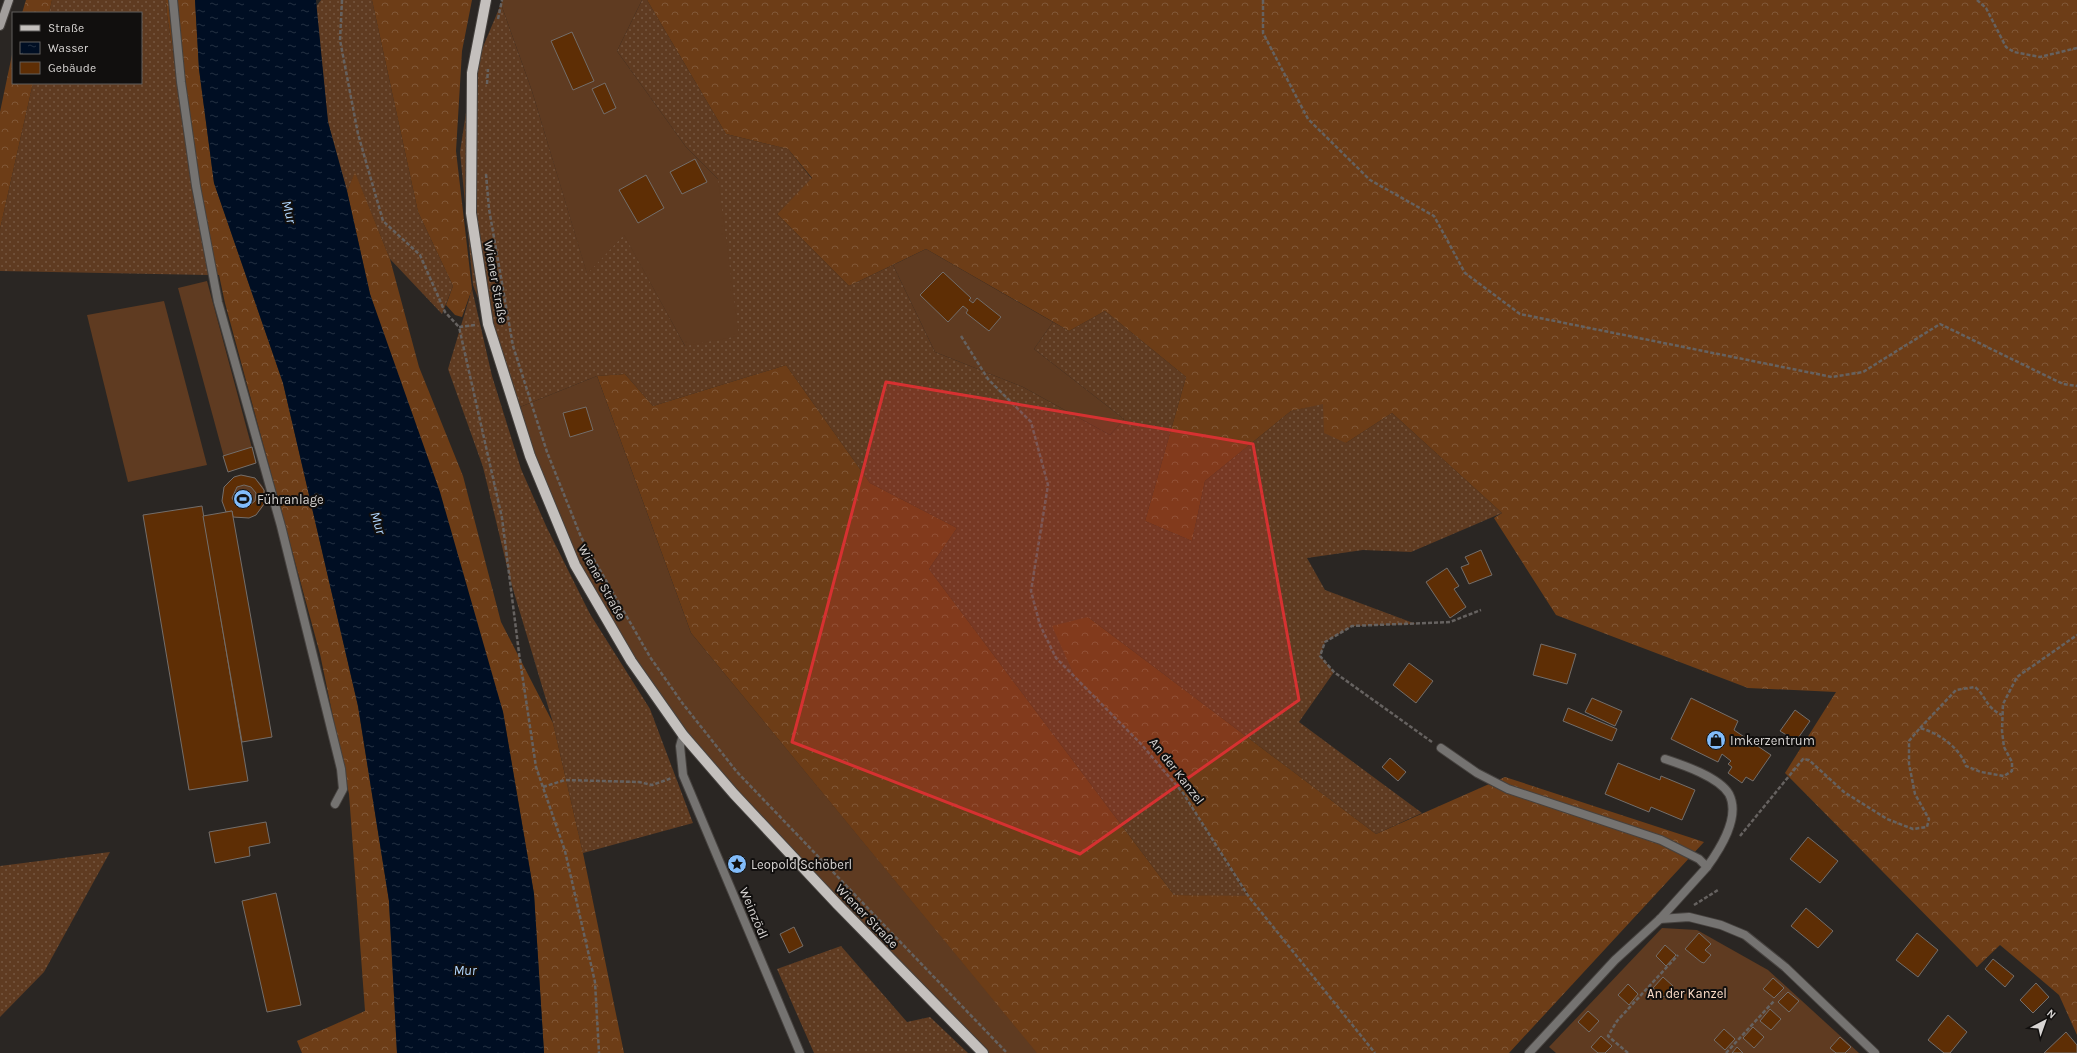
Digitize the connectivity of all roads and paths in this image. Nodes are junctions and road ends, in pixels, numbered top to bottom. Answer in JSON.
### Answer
{"nodes":[{"id":1,"x":9,"y":0,"type":"edge"},
{"id":2,"x":173,"y":0,"type":"edge"},
{"id":3,"x":342,"y":0,"type":"edge"},
{"id":4,"x":486,"y":0,"type":"edge"},
{"id":5,"x":502,"y":0,"type":"edge"},
{"id":6,"x":1263,"y":0,"type":"edge"},
{"id":7,"x":1977,"y":0,"type":"edge"},
{"id":8,"x":0,"y":26,"type":"edge"},
{"id":9,"x":496,"y":27,"type":"dead end"},
{"id":10,"x":2077,"y":48,"type":"edge"},
{"id":11,"x":489,"y":64,"type":"dead end"},
{"id":12,"x":487,"y":87,"type":"dead end"},
{"id":13,"x":486,"y":171,"type":"dead end"},
{"id":14,"x":488,"y":324,"type":"junction"},
{"id":15,"x":459,"y":327,"type":"junction"},
{"id":16,"x":961,"y":336,"type":"dead end"},
{"id":17,"x":2077,"y":386,"type":"edge"},
{"id":18,"x":1481,"y":610,"type":"dead end"},
{"id":19,"x":2077,"y":635,"type":"edge"},
{"id":20,"x":2002,"y":715,"type":"junction"},
{"id":21,"x":1920,"y":728,"type":"junction"},
{"id":22,"x":683,"y":735,"type":"junction"},
{"id":23,"x":1441,"y":748,"type":"joint"},
{"id":24,"x":1665,"y":759,"type":"dead end"},
{"id":25,"x":683,"y":775,"type":"junction"},
{"id":26,"x":543,"y":787,"type":"junction"},
{"id":27,"x":335,"y":804,"type":"dead end"},
{"id":28,"x":1735,"y":842,"type":"dead end"},
{"id":29,"x":1707,"y":867,"type":"junction"},
{"id":30,"x":1660,"y":918,"type":"junction"},
{"id":31,"x":1678,"y":955,"type":"dead end"},
{"id":32,"x":1774,"y":1001,"type":"dead end"},
{"id":33,"x":599,"y":1053,"type":"edge"},
{"id":34,"x":800,"y":1053,"type":"edge"},
{"id":35,"x":983,"y":1053,"type":"edge"},
{"id":36,"x":1007,"y":1053,"type":"edge"},
{"id":37,"x":1374,"y":1053,"type":"edge"},
{"id":38,"x":1529,"y":1053,"type":"edge"},
{"id":39,"x":1628,"y":1053,"type":"edge"},
{"id":40,"x":1726,"y":1053,"type":"edge"},
{"id":41,"x":1875,"y":1053,"type":"edge"}],
"edges":[{"from":1,"to":8,"type":"main road"},
{"from":2,"to":27,"type":"street"},
{"from":3,"to":15,"type":"path"},
{"from":4,"to":14,"type":"main road","name":"Wiener Straße"},
{"from":5,"to":9,"type":"path"},
{"from":6,"to":17,"type":"path"},
{"from":7,"to":10,"type":"path"},
{"from":11,"to":12,"type":"path"},
{"from":13,"to":36,"type":"path"},
{"from":14,"to":15,"type":"path"},
{"from":14,"to":22,"type":"main road","name":"Wiener Straße"},
{"from":15,"to":26,"type":"path"},
{"from":16,"to":37,"type":"path","name":"An der Kanzel"},
{"from":18,"to":23,"type":"path"},
{"from":19,"to":20,"type":"path"},
{"from":20,"to":21,"type":"path"},
{"from":20,"to":21,"type":"path"},
{"from":21,"to":28,"type":"path"},
{"from":22,"to":25,"type":"street","name":"Weinzödl"},
{"from":22,"to":35,"type":"main road","name":"Wiener Straße"},
{"from":23,"to":29,"type":"street"},
{"from":24,"to":29,"type":"street"},
{"from":25,"to":26,"type":"path"},
{"from":25,"to":34,"type":"street","name":"Weinzödl"},
{"from":26,"to":33,"type":"path"},
{"from":29,"to":30,"type":"street"},
{"from":30,"to":38,"type":"street"},
{"from":30,"to":41,"type":"street"},
{"from":31,"to":39,"type":"path"},
{"from":32,"to":40,"type":"path"}]}
